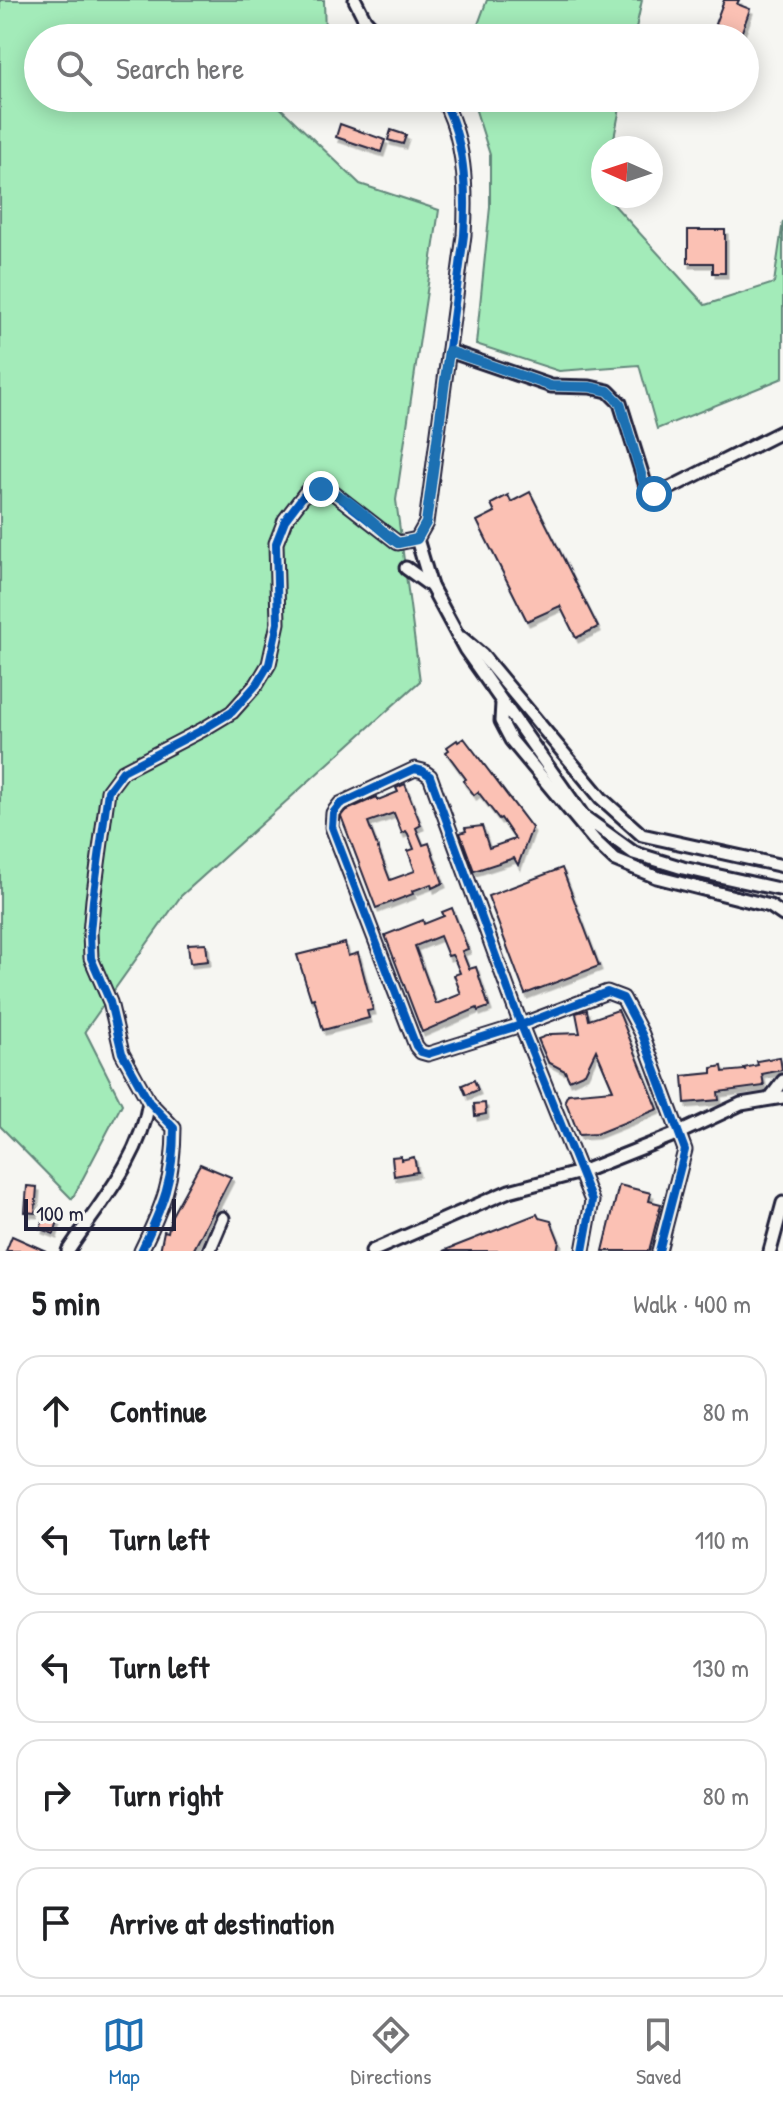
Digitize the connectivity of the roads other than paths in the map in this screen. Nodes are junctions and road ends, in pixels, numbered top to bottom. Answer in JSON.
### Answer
{"nodes":[{"id":1,"x":355,"y":0,"type":"edge"},
{"id":2,"x":369,"y":24,"type":"edge"},
{"id":3,"x":450,"y":112,"type":"edge"},
{"id":4,"x":449,"y":351,"type":"junction"},
{"id":5,"x":783,"y":431,"type":"edge"},
{"id":6,"x":417,"y":539,"type":"junction"},
{"id":7,"x":406,"y":568,"type":"dead end"},
{"id":8,"x":431,"y":586,"type":"junction"},
{"id":9,"x":456,"y":633,"type":"junction"},
{"id":10,"x":502,"y":702,"type":"junction"},
{"id":11,"x":783,"y":866,"type":"edge"},
{"id":12,"x":783,"y":890,"type":"edge"},
{"id":13,"x":783,"y":915,"type":"edge"},
{"id":14,"x":521,"y":1025,"type":"junction"},
{"id":15,"x":783,"y":1081,"type":"edge"},
{"id":16,"x":777,"y":1097,"type":"edge"},
{"id":17,"x":149,"y":1102,"type":"junction"},
{"id":18,"x":679,"y":1133,"type":"junction"},
{"id":19,"x":581,"y":1172,"type":"junction"},
{"id":20,"x":783,"y":1203,"type":"edge"},
{"id":21,"x":223,"y":1218,"type":"dead end"},
{"id":22,"x":68,"y":1251,"type":"edge"},
{"id":23,"x":141,"y":1251,"type":"edge"},
{"id":24,"x":209,"y":1251,"type":"edge"},
{"id":25,"x":372,"y":1251,"type":"edge"},
{"id":26,"x":583,"y":1251,"type":"edge"},
{"id":27,"x":659,"y":1251,"type":"edge"},
{"id":28,"x":770,"y":1251,"type":"edge"}],
"edges":[{"from":1,"to":2,"type":"street"},
{"from":3,"to":4,"type":"street"},
{"from":4,"to":5,"type":"street"},
{"from":4,"to":6,"type":"street"},
{"from":6,"to":8,"type":"street"},
{"from":6,"to":17,"type":"street"},
{"from":7,"to":8,"type":"street"},
{"from":8,"to":9,"type":"street"},
{"from":9,"to":10,"type":"street"},
{"from":9,"to":11,"type":"street"},
{"from":10,"to":12,"type":"street"},
{"from":10,"to":13,"type":"street"},
{"from":14,"to":14,"type":"street"},
{"from":14,"to":18,"type":"street"},
{"from":14,"to":19,"type":"street"},
{"from":15,"to":16,"type":"street"},
{"from":16,"to":18,"type":"street"},
{"from":17,"to":22,"type":"street"},
{"from":17,"to":23,"type":"street"},
{"from":18,"to":19,"type":"street"},
{"from":18,"to":27,"type":"street"},
{"from":19,"to":25,"type":"street"},
{"from":19,"to":26,"type":"street"},
{"from":20,"to":28,"type":"street"},
{"from":21,"to":24,"type":"street"}]}
